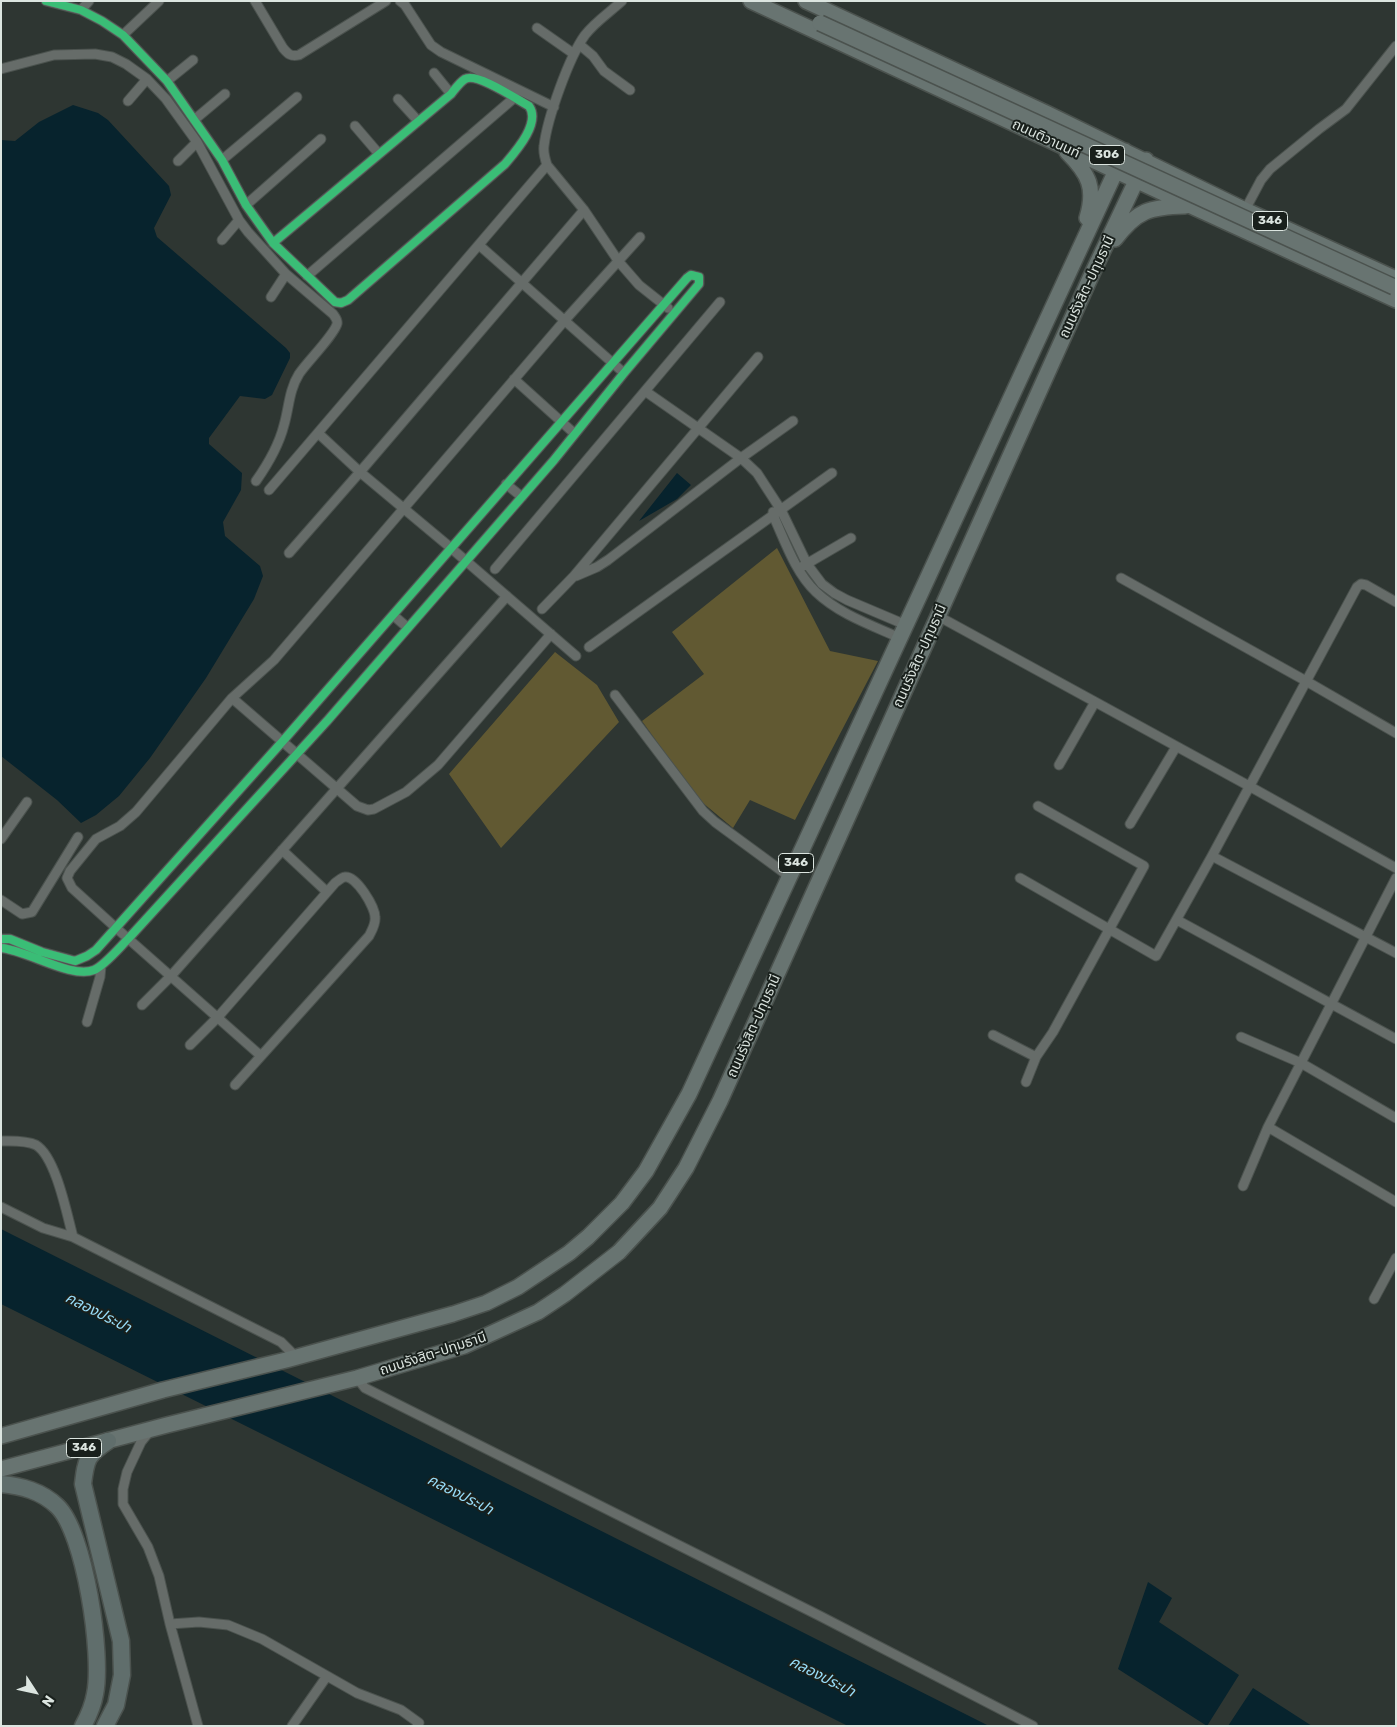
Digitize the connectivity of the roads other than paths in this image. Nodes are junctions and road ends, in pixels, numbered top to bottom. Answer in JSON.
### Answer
{"nodes":[{"id":1,"x":46,"y":1,"type":"edge"},
{"id":2,"x":90,"y":1,"type":"edge"},
{"id":3,"x":159,"y":1,"type":"edge"},
{"id":4,"x":255,"y":1,"type":"edge"},
{"id":5,"x":386,"y":1,"type":"edge"},
{"id":6,"x":400,"y":1,"type":"edge"},
{"id":7,"x":622,"y":1,"type":"edge"},
{"id":8,"x":751,"y":1,"type":"edge"},
{"id":9,"x":768,"y":1,"type":"edge"},
{"id":10,"x":806,"y":1,"type":"edge"},
{"id":11,"x":81,"y":10,"type":"junction"},
{"id":12,"x":537,"y":28,"type":"dead end"},
{"id":13,"x":123,"y":36,"type":"junction"},
{"id":14,"x":580,"y":45,"type":"junction"},
{"id":15,"x":1396,"y":46,"type":"edge"},
{"id":16,"x":574,"y":54,"type":"junction"},
{"id":17,"x":193,"y":60,"type":"dead end"},
{"id":18,"x":1,"y":69,"type":"edge"},
{"id":19,"x":434,"y":73,"type":"dead end"},
{"id":20,"x":147,"y":79,"type":"junction"},
{"id":21,"x":167,"y":81,"type":"junction"},
{"id":22,"x":630,"y":90,"type":"dead end"},
{"id":23,"x":225,"y":94,"type":"dead end"},
{"id":24,"x":451,"y":94,"type":"junction"},
{"id":25,"x":298,"y":97,"type":"dead end"},
{"id":26,"x":514,"y":98,"type":"junction"},
{"id":27,"x":398,"y":99,"type":"dead end"},
{"id":28,"x":128,"y":102,"type":"dead end"},
{"id":29,"x":1024,"y":104,"type":"junction"},
{"id":30,"x":554,"y":107,"type":"junction"},
{"id":31,"x":194,"y":120,"type":"junction"},
{"id":32,"x":418,"y":121,"type":"junction"},
{"id":33,"x":1015,"y":124,"type":"junction"},
{"id":34,"x":355,"y":126,"type":"dead end"},
{"id":35,"x":321,"y":139,"type":"dead end"},
{"id":36,"x":197,"y":142,"type":"junction"},
{"id":37,"x":1060,"y":146,"type":"junction"},
{"id":38,"x":1125,"y":151,"type":"junction"},
{"id":39,"x":379,"y":154,"type":"junction"},
{"id":40,"x":222,"y":160,"type":"junction"},
{"id":41,"x":1146,"y":160,"type":"junction"},
{"id":42,"x":178,"y":161,"type":"dead end"},
{"id":43,"x":547,"y":165,"type":"junction"},
{"id":44,"x":1116,"y":171,"type":"junction"},
{"id":45,"x":1136,"y":181,"type":"junction"},
{"id":46,"x":246,"y":205,"type":"junction"},
{"id":47,"x":1189,"y":205,"type":"junction"},
{"id":48,"x":584,"y":210,"type":"junction"},
{"id":49,"x":1245,"y":210,"type":"junction"},
{"id":50,"x":239,"y":220,"type":"junction"},
{"id":51,"x":1248,"y":232,"type":"junction"},
{"id":52,"x":640,"y":237,"type":"dead end"},
{"id":53,"x":222,"y":240,"type":"dead end"},
{"id":54,"x":273,"y":243,"type":"junction"},
{"id":55,"x":479,"y":245,"type":"junction"},
{"id":56,"x":619,"y":262,"type":"junction"},
{"id":57,"x":1072,"y":265,"type":"junction"},
{"id":58,"x":286,"y":274,"type":"junction"},
{"id":59,"x":308,"y":276,"type":"junction"},
{"id":60,"x":1091,"y":276,"type":"junction"},
{"id":61,"x":522,"y":283,"type":"junction"},
{"id":62,"x":1395,"y":288,"type":"edge"},
{"id":63,"x":271,"y":298,"type":"dead end"},
{"id":64,"x":720,"y":302,"type":"dead end"},
{"id":65,"x":664,"y":305,"type":"junction"},
{"id":66,"x":674,"y":313,"type":"junction"},
{"id":67,"x":565,"y":320,"type":"junction"},
{"id":68,"x":758,"y":357,"type":"dead end"},
{"id":69,"x":613,"y":362,"type":"junction"},
{"id":70,"x":624,"y":373,"type":"junction"},
{"id":71,"x":514,"y":379,"type":"junction"},
{"id":72,"x":645,"y":391,"type":"junction"},
{"id":73,"x":793,"y":421,"type":"dead end"},
{"id":74,"x":560,"y":422,"type":"junction"},
{"id":75,"x":698,"y":428,"type":"junction"},
{"id":76,"x":318,"y":433,"type":"junction"},
{"id":77,"x":575,"y":434,"type":"junction"},
{"id":78,"x":741,"y":458,"type":"junction"},
{"id":79,"x":360,"y":472,"type":"junction"},
{"id":80,"x":832,"y":473,"type":"dead end"},
{"id":81,"x":256,"y":480,"type":"dead end"},
{"id":82,"x":506,"y":484,"type":"junction"},
{"id":83,"x":269,"y":490,"type":"dead end"},
{"id":84,"x":522,"y":497,"type":"junction"},
{"id":85,"x":773,"y":499,"type":"junction"},
{"id":86,"x":404,"y":508,"type":"junction"},
{"id":87,"x":781,"y":510,"type":"junction"},
{"id":88,"x":773,"y":515,"type":"junction"},
{"id":89,"x":851,"y":538,"type":"dead end"},
{"id":90,"x":451,"y":548,"type":"junction"},
{"id":91,"x":289,"y":553,"type":"dead end"},
{"id":92,"x":466,"y":560,"type":"junction"},
{"id":93,"x":803,"y":566,"type":"junction"},
{"id":94,"x":495,"y":569,"type":"dead end"},
{"id":95,"x":574,"y":576,"type":"junction"},
{"id":96,"x":1120,"y":578,"type":"dead end"},
{"id":97,"x":507,"y":596,"type":"junction"},
{"id":98,"x":1396,"y":602,"type":"edge"},
{"id":99,"x":542,"y":608,"type":"dead end"},
{"id":100,"x":393,"y":615,"type":"junction"},
{"id":101,"x":938,"y":616,"type":"junction"},
{"id":102,"x":408,"y":628,"type":"junction"},
{"id":103,"x":903,"y":631,"type":"junction"},
{"id":104,"x":551,"y":634,"type":"junction"},
{"id":105,"x":589,"y":647,"type":"dead end"},
{"id":106,"x":576,"y":656,"type":"dead end"},
{"id":107,"x":1306,"y":681,"type":"junction"},
{"id":108,"x":615,"y":695,"type":"dead end"},
{"id":109,"x":232,"y":698,"type":"junction"},
{"id":110,"x":1095,"y":702,"type":"junction"},
{"id":111,"x":869,"y":705,"type":"junction"},
{"id":112,"x":893,"y":716,"type":"junction"},
{"id":113,"x":1396,"y":733,"type":"edge"},
{"id":114,"x":282,"y":742,"type":"junction"},
{"id":115,"x":1176,"y":747,"type":"junction"},
{"id":116,"x":296,"y":754,"type":"junction"},
{"id":117,"x":1059,"y":765,"type":"dead end"},
{"id":118,"x":1249,"y":786,"type":"junction"},
{"id":119,"x":336,"y":789,"type":"junction"},
{"id":120,"x":27,"y":802,"type":"dead end"},
{"id":121,"x":1038,"y":806,"type":"dead end"},
{"id":122,"x":1130,"y":824,"type":"dead end"},
{"id":123,"x":78,"y":837,"type":"dead end"},
{"id":124,"x":1,"y":839,"type":"edge"},
{"id":125,"x":282,"y":850,"type":"junction"},
{"id":126,"x":1212,"y":856,"type":"junction"},
{"id":127,"x":1396,"y":868,"type":"edge"},
{"id":128,"x":790,"y":877,"type":"junction"},
{"id":129,"x":1020,"y":878,"type":"dead end"},
{"id":130,"x":1396,"y":878,"type":"edge"},
{"id":131,"x":326,"y":892,"type":"junction"},
{"id":132,"x":1,"y":900,"type":"edge"},
{"id":133,"x":1177,"y":920,"type":"junction"},
{"id":134,"x":115,"y":927,"type":"junction"},
{"id":135,"x":1109,"y":930,"type":"junction"},
{"id":136,"x":1366,"y":937,"type":"junction"},
{"id":137,"x":1,"y":938,"type":"edge"},
{"id":138,"x":128,"y":939,"type":"junction"},
{"id":139,"x":1,"y":948,"type":"edge"},
{"id":140,"x":1396,"y":953,"type":"edge"},
{"id":141,"x":101,"y":966,"type":"junction"},
{"id":142,"x":171,"y":976,"type":"junction"},
{"id":143,"x":1332,"y":1004,"type":"junction"},
{"id":144,"x":142,"y":1005,"type":"dead end"},
{"id":145,"x":218,"y":1017,"type":"junction"},
{"id":146,"x":87,"y":1022,"type":"dead end"},
{"id":147,"x":993,"y":1035,"type":"dead end"},
{"id":148,"x":1241,"y":1037,"type":"dead end"},
{"id":149,"x":1396,"y":1039,"type":"edge"},
{"id":150,"x":190,"y":1045,"type":"dead end"},
{"id":151,"x":261,"y":1056,"type":"junction"},
{"id":152,"x":1036,"y":1056,"type":"junction"},
{"id":153,"x":1301,"y":1063,"type":"junction"},
{"id":154,"x":1026,"y":1082,"type":"dead end"},
{"id":155,"x":235,"y":1085,"type":"dead end"},
{"id":156,"x":1396,"y":1118,"type":"edge"},
{"id":157,"x":1268,"y":1127,"type":"junction"},
{"id":158,"x":1,"y":1141,"type":"edge"},
{"id":159,"x":1243,"y":1186,"type":"dead end"},
{"id":160,"x":1396,"y":1202,"type":"edge"},
{"id":161,"x":1,"y":1207,"type":"edge"},
{"id":162,"x":74,"y":1237,"type":"junction"},
{"id":163,"x":1396,"y":1258,"type":"edge"},
{"id":164,"x":1374,"y":1298,"type":"dead end"},
{"id":165,"x":291,"y":1359,"type":"junction"},
{"id":166,"x":357,"y":1378,"type":"junction"},
{"id":167,"x":150,"y":1430,"type":"junction"},
{"id":168,"x":1,"y":1436,"type":"edge"},
{"id":169,"x":108,"y":1441,"type":"junction"},
{"id":170,"x":1,"y":1469,"type":"edge"},
{"id":171,"x":1,"y":1484,"type":"edge"},
{"id":172,"x":170,"y":1624,"type":"junction"},
{"id":173,"x":327,"y":1676,"type":"junction"},
{"id":174,"x":83,"y":1726,"type":"edge"},
{"id":175,"x":105,"y":1726,"type":"edge"},
{"id":176,"x":198,"y":1726,"type":"edge"},
{"id":177,"x":292,"y":1726,"type":"edge"},
{"id":178,"x":417,"y":1726,"type":"edge"},
{"id":179,"x":1033,"y":1726,"type":"edge"}],
"edges":[{"from":1,"to":11,"type":"street"},
{"from":2,"to":11,"type":"street"},
{"from":3,"to":13,"type":"street"},
{"from":4,"to":5,"type":"street"},
{"from":6,"to":30,"type":"street"},
{"from":7,"to":14,"type":"street"},
{"from":8,"to":33,"type":"main road","name":"ถนนติวานนท์","number":"306"},
{"from":9,"to":62,"type":"main road","number":"306","bridge":true},
{"from":10,"to":29,"type":"main road","name":"ถนนติวานนท์","number":"306"},
{"from":11,"to":13,"type":"street"},
{"from":12,"to":16,"type":"street"},
{"from":13,"to":21,"type":"street"},
{"from":14,"to":16,"type":"street"},
{"from":14,"to":22,"type":"street"},
{"from":15,"to":49,"type":"street"},
{"from":16,"to":30,"type":"street"},
{"from":17,"to":21,"type":"street"},
{"from":18,"to":20,"type":"street"},
{"from":19,"to":24,"type":"street"},
{"from":20,"to":28,"type":"street"},
{"from":20,"to":36,"type":"street"},
{"from":21,"to":31,"type":"street"},
{"from":23,"to":31,"type":"street"},
{"from":24,"to":26,"type":"street"},
{"from":24,"to":32,"type":"street"},
{"from":25,"to":40,"type":"street"},
{"from":26,"to":59,"type":"street"},
{"from":26,"to":59,"type":"street"},
{"from":27,"to":32,"type":"street"},
{"from":29,"to":33,"type":"main road"},
{"from":29,"to":38,"type":"main road","name":"ถนนติวานนท์","number":"306"},
{"from":30,"to":43,"type":"street"},
{"from":31,"to":40,"type":"street"},
{"from":32,"to":39,"type":"street"},
{"from":33,"to":37,"type":"main road","name":"ถนนติวานนท์","number":"306"},
{"from":34,"to":39,"type":"street"},
{"from":35,"to":46,"type":"street"},
{"from":36,"to":42,"type":"street"},
{"from":36,"to":50,"type":"street"},
{"from":37,"to":44,"type":"main road","name":"ถนนติวานนท์","number":"306"},
{"from":37,"to":57,"type":"main road","number":"306"},
{"from":38,"to":41,"type":"main road","name":"ถนนติวานนท์","number":"346"},
{"from":38,"to":44,"type":"main road","name":"ถนนรังสิต-ปทุมธานี"},
{"from":39,"to":54,"type":"street"},
{"from":40,"to":46,"type":"street"},
{"from":41,"to":45,"type":"main road","name":"ถนนรังสิต-ปทุมธานี"},
{"from":41,"to":49,"type":"main road","name":"ถนนติวานนท์","number":"346"},
{"from":43,"to":48,"type":"street"},
{"from":43,"to":55,"type":"street"},
{"from":44,"to":45,"type":"main road","name":"ถนนติวานนท์","number":"346"},
{"from":44,"to":57,"type":"main road","name":"ถนนรังสิต-ปทุมธานี","number":"346"},
{"from":45,"to":47,"type":"main road","name":"ถนนติวานนท์","number":"346"},
{"from":45,"to":60,"type":"main road","name":"ถนนรังสิต-ปทุมธานี","number":"346"},
{"from":46,"to":54,"type":"street"},
{"from":47,"to":51,"type":"main road","name":"ถนนติวานนท์","number":"346"},
{"from":47,"to":60,"type":"main road"},
{"from":48,"to":56,"type":"street"},
{"from":48,"to":61,"type":"street"},
{"from":49,"to":51,"type":"main road"},
{"from":49,"to":62,"type":"main road","name":"ถนนติวานนท์","number":"346"},
{"from":50,"to":53,"type":"street"},
{"from":50,"to":58,"type":"street"},
{"from":51,"to":62,"type":"main road","name":"ถนนติวานนท์","number":"346"},
{"from":52,"to":56,"type":"street"},
{"from":54,"to":59,"type":"street"},
{"from":55,"to":61,"type":"street"},
{"from":55,"to":76,"type":"street"},
{"from":56,"to":65,"type":"street"},
{"from":56,"to":67,"type":"street"},
{"from":57,"to":103,"type":"main road","name":"ถนนรังสิต-ปทุมธานี","number":"346"},
{"from":58,"to":63,"type":"street"},
{"from":58,"to":81,"type":"street"},
{"from":60,"to":101,"type":"main road","name":"ถนนรังสิต-ปทุมธานี","number":"346"},
{"from":61,"to":67,"type":"street"},
{"from":61,"to":79,"type":"street"},
{"from":64,"to":72,"type":"street"},
{"from":65,"to":66,"type":"street"},
{"from":65,"to":66,"type":"street"},
{"from":65,"to":69,"type":"street"},
{"from":66,"to":70,"type":"street"},
{"from":67,"to":69,"type":"street"},
{"from":67,"to":71,"type":"street"},
{"from":68,"to":75,"type":"street"},
{"from":69,"to":70,"type":"street"},
{"from":69,"to":74,"type":"street"},
{"from":70,"to":77,"type":"street"},
{"from":71,"to":74,"type":"street"},
{"from":71,"to":86,"type":"street"},
{"from":72,"to":75,"type":"street"},
{"from":72,"to":94,"type":"street"},
{"from":73,"to":78,"type":"street"},
{"from":74,"to":77,"type":"street"},
{"from":74,"to":82,"type":"street"},
{"from":75,"to":78,"type":"street"},
{"from":75,"to":95,"type":"street"},
{"from":76,"to":79,"type":"street"},
{"from":76,"to":83,"type":"street"},
{"from":77,"to":84,"type":"street"},
{"from":78,"to":85,"type":"street"},
{"from":78,"to":95,"type":"street"},
{"from":79,"to":86,"type":"street"},
{"from":79,"to":91,"type":"street"},
{"from":80,"to":87,"type":"street"},
{"from":82,"to":84,"type":"street"},
{"from":82,"to":90,"type":"street"},
{"from":84,"to":92,"type":"street"},
{"from":85,"to":87,"type":"street"},
{"from":85,"to":88,"type":"street"},
{"from":86,"to":90,"type":"street"},
{"from":86,"to":109,"type":"street"},
{"from":87,"to":88,"type":"street"},
{"from":87,"to":93,"type":"street"},
{"from":88,"to":93,"type":"street"},
{"from":88,"to":105,"type":"street"},
{"from":89,"to":93,"type":"street"},
{"from":90,"to":92,"type":"street"},
{"from":90,"to":100,"type":"street"},
{"from":92,"to":97,"type":"street"},
{"from":92,"to":102,"type":"street"},
{"from":93,"to":103,"type":"street"},
{"from":93,"to":103,"type":"street"},
{"from":95,"to":99,"type":"street"},
{"from":96,"to":107,"type":"street"},
{"from":97,"to":104,"type":"street"},
{"from":97,"to":119,"type":"street"},
{"from":98,"to":107,"type":"street"},
{"from":100,"to":102,"type":"street"},
{"from":100,"to":114,"type":"street"},
{"from":101,"to":110,"type":"street"},
{"from":101,"to":112,"type":"main road","name":"ถนนรังสิต-ปทุมธานี","number":"346"},
{"from":102,"to":116,"type":"street"},
{"from":103,"to":111,"type":"main road","name":"ถนนรังสิต-ปทุมธานี","number":"346"},
{"from":104,"to":106,"type":"street"},
{"from":104,"to":119,"type":"street"},
{"from":107,"to":113,"type":"street"},
{"from":107,"to":118,"type":"street"},
{"from":108,"to":128,"type":"street"},
{"from":109,"to":114,"type":"street"},
{"from":109,"to":134,"type":"street"},
{"from":110,"to":115,"type":"street"},
{"from":110,"to":117,"type":"street"},
{"from":111,"to":112,"type":"main road"},
{"from":111,"to":128,"type":"main road","name":"ถนนรังสิต-ปทุมธานี","number":"346"},
{"from":112,"to":166,"type":"main road","name":"ถนนรังสิต-ปทุมธานี","number":"346"},
{"from":114,"to":116,"type":"street"},
{"from":114,"to":134,"type":"street"},
{"from":115,"to":118,"type":"street"},
{"from":115,"to":122,"type":"street"},
{"from":116,"to":119,"type":"street"},
{"from":116,"to":138,"type":"street"},
{"from":118,"to":126,"type":"street"},
{"from":118,"to":127,"type":"street"},
{"from":119,"to":125,"type":"street"},
{"from":120,"to":124,"type":"street"},
{"from":121,"to":135,"type":"street"},
{"from":123,"to":132,"type":"street"},
{"from":125,"to":131,"type":"street"},
{"from":125,"to":142,"type":"street"},
{"from":126,"to":133,"type":"street"},
{"from":126,"to":136,"type":"street"},
{"from":128,"to":165,"type":"main road","name":"ถนนรังสิต-ปทุมธานี","number":"346"},
{"from":129,"to":135,"type":"street"},
{"from":130,"to":136,"type":"street"},
{"from":131,"to":145,"type":"street"},
{"from":131,"to":151,"type":"street"},
{"from":133,"to":135,"type":"street"},
{"from":133,"to":143,"type":"street"},
{"from":134,"to":137,"type":"street"},
{"from":134,"to":138,"type":"street"},
{"from":135,"to":152,"type":"street"},
{"from":136,"to":140,"type":"street"},
{"from":136,"to":143,"type":"street"},
{"from":138,"to":141,"type":"street"},
{"from":138,"to":142,"type":"street"},
{"from":139,"to":141,"type":"street"},
{"from":141,"to":146,"type":"street"},
{"from":142,"to":144,"type":"street"},
{"from":142,"to":145,"type":"street"},
{"from":143,"to":149,"type":"street"},
{"from":143,"to":153,"type":"street"},
{"from":145,"to":150,"type":"street"},
{"from":145,"to":151,"type":"street"},
{"from":147,"to":152,"type":"street"},
{"from":148,"to":153,"type":"street"},
{"from":151,"to":155,"type":"street"},
{"from":152,"to":154,"type":"street"},
{"from":153,"to":156,"type":"street"},
{"from":153,"to":157,"type":"street"},
{"from":157,"to":159,"type":"street"},
{"from":157,"to":160,"type":"street"},
{"from":158,"to":162,"type":"street"},
{"from":161,"to":162,"type":"street"},
{"from":162,"to":165,"type":"street"},
{"from":163,"to":164,"type":"street"},
{"from":165,"to":168,"type":"main road","name":"ถนนรังสิต-ปทุมธานี","number":"346"},
{"from":166,"to":167,"type":"main road","name":"ถนนรังสิต-ปทุมธานี","number":"346"},
{"from":166,"to":179,"type":"street"},
{"from":167,"to":169,"type":"main road","name":"ถนนรังสิต-ปทุมธานี","number":"346"},
{"from":167,"to":172,"type":"street"},
{"from":169,"to":170,"type":"main road","name":"ถนนรังสิต-ปทุมธานี","number":"346"},
{"from":169,"to":175,"type":"highway"},
{"from":171,"to":174,"type":"highway"},
{"from":172,"to":173,"type":"street"},
{"from":172,"to":176,"type":"street"},
{"from":173,"to":177,"type":"street"},
{"from":173,"to":178,"type":"street"}]}
